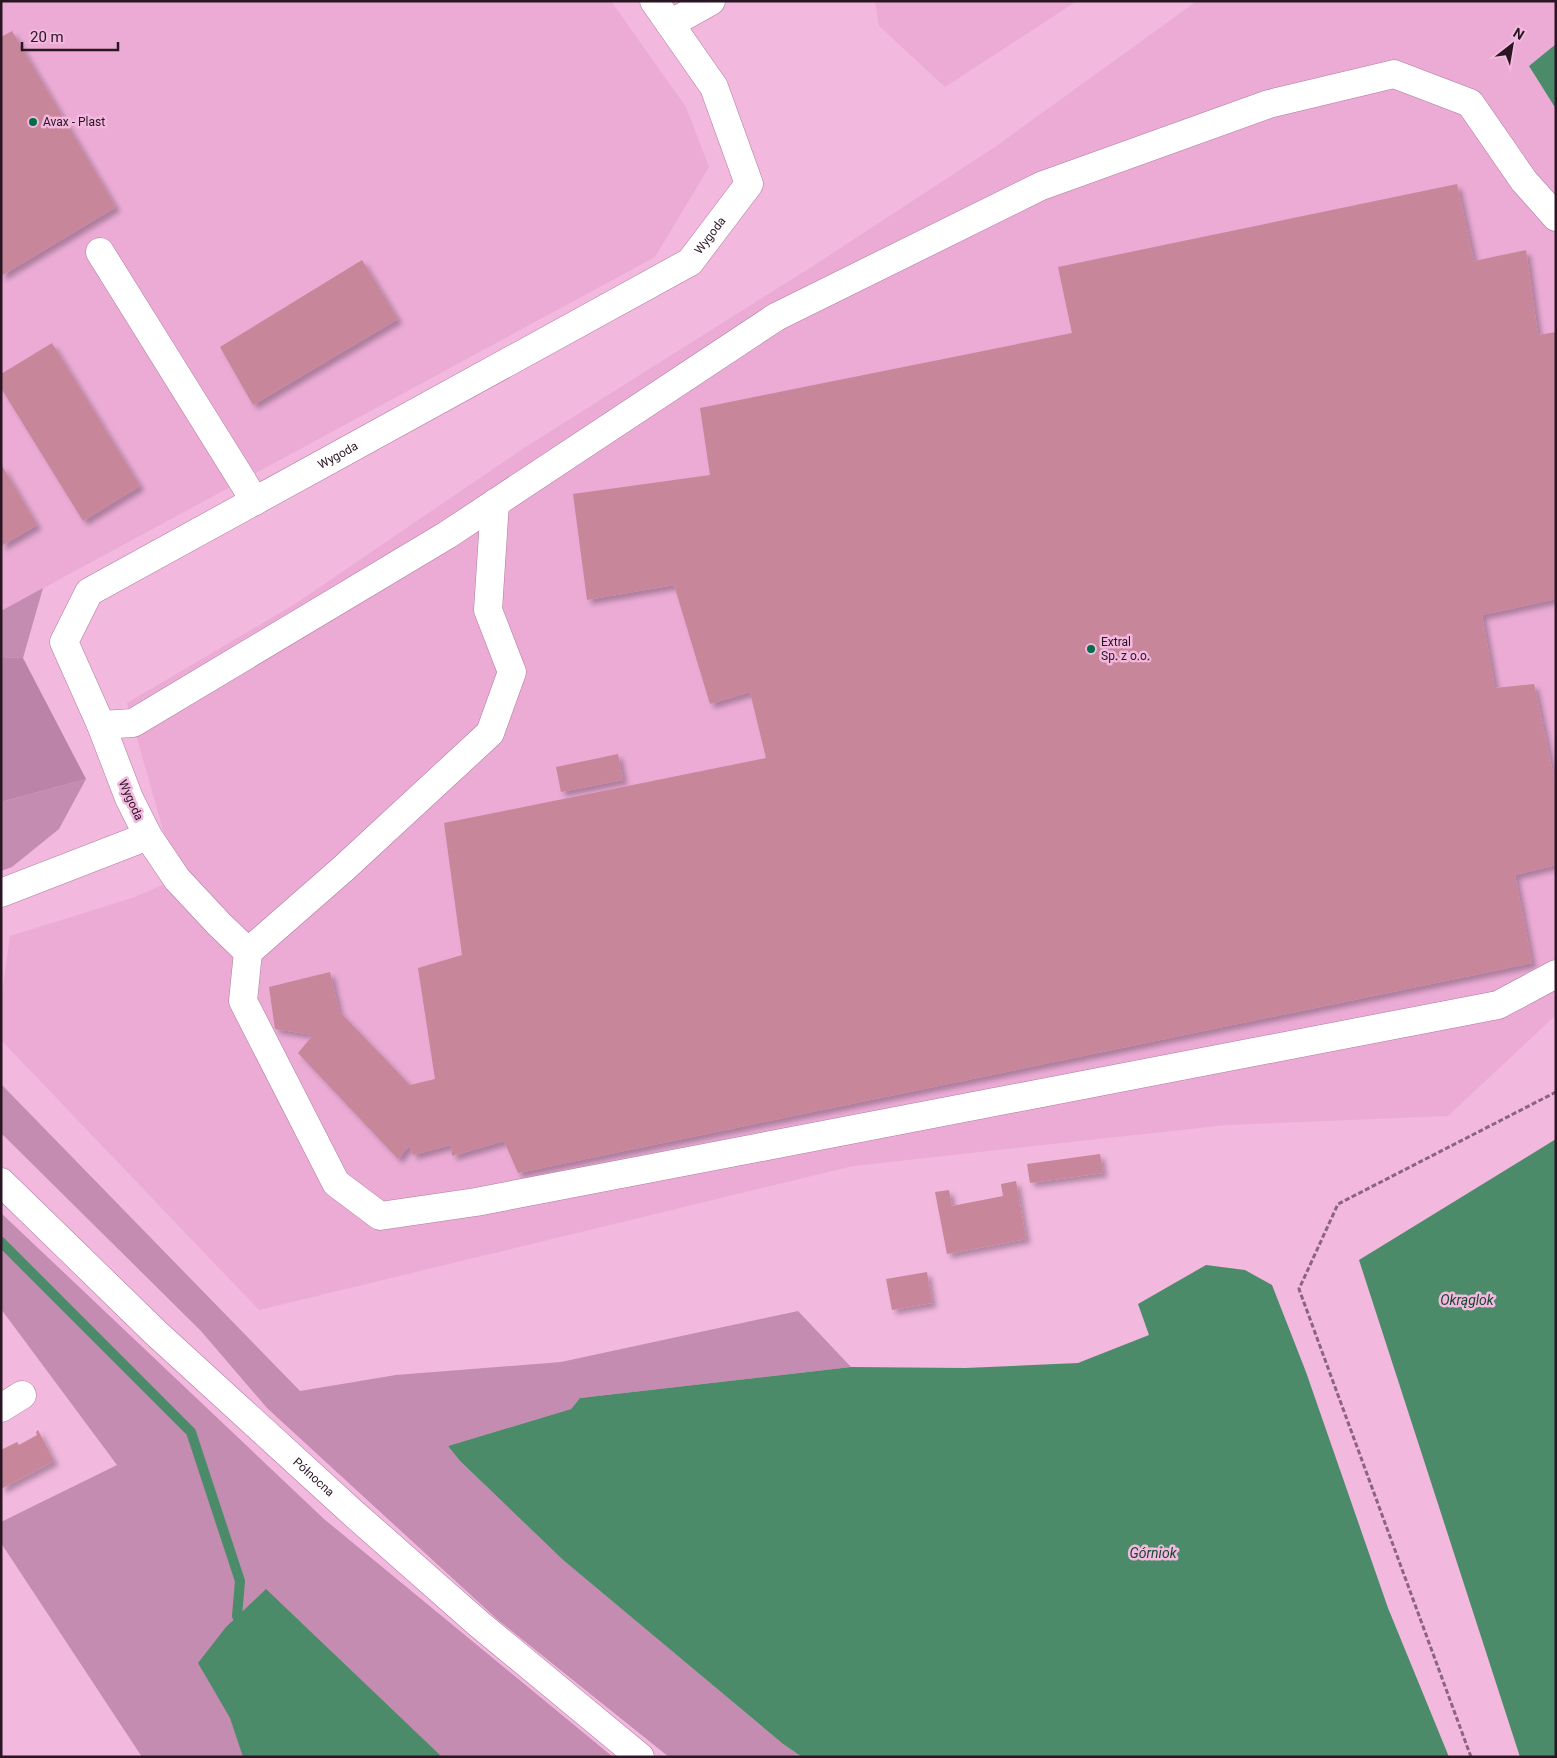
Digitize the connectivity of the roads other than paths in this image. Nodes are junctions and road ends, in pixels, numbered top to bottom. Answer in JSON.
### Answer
{"nodes":[{"id":1,"x":654,"y":1,"type":"edge"},
{"id":2,"x":711,"y":1,"type":"edge"},
{"id":3,"x":670,"y":24,"type":"junction"},
{"id":4,"x":1556,"y":217,"type":"edge"},
{"id":5,"x":100,"y":252,"type":"dead end"},
{"id":6,"x":255,"y":501,"type":"junction"},
{"id":7,"x":495,"y":503,"type":"junction"},
{"id":8,"x":100,"y":725,"type":"junction"},
{"id":9,"x":148,"y":836,"type":"junction"},
{"id":10,"x":1,"y":893,"type":"edge"},
{"id":11,"x":248,"y":952,"type":"junction"},
{"id":12,"x":1556,"y":974,"type":"edge"},
{"id":13,"x":1,"y":1182,"type":"edge"},
{"id":14,"x":640,"y":1757,"type":"edge"}],
"edges":[{"from":1,"to":3,"type":"street","name":"Wygoda"},
{"from":2,"to":3,"type":"street"},
{"from":3,"to":6,"type":"street","name":"Wygoda"},
{"from":4,"to":7,"type":"street"},
{"from":5,"to":6,"type":"street"},
{"from":6,"to":8,"type":"street","name":"Wygoda"},
{"from":7,"to":8,"type":"street"},
{"from":7,"to":11,"type":"street"},
{"from":8,"to":9,"type":"street","name":"Wygoda"},
{"from":9,"to":10,"type":"street","name":"Wygoda"},
{"from":9,"to":11,"type":"street"},
{"from":11,"to":12,"type":"street"},
{"from":13,"to":14,"type":"street","name":"Północna"}]}
